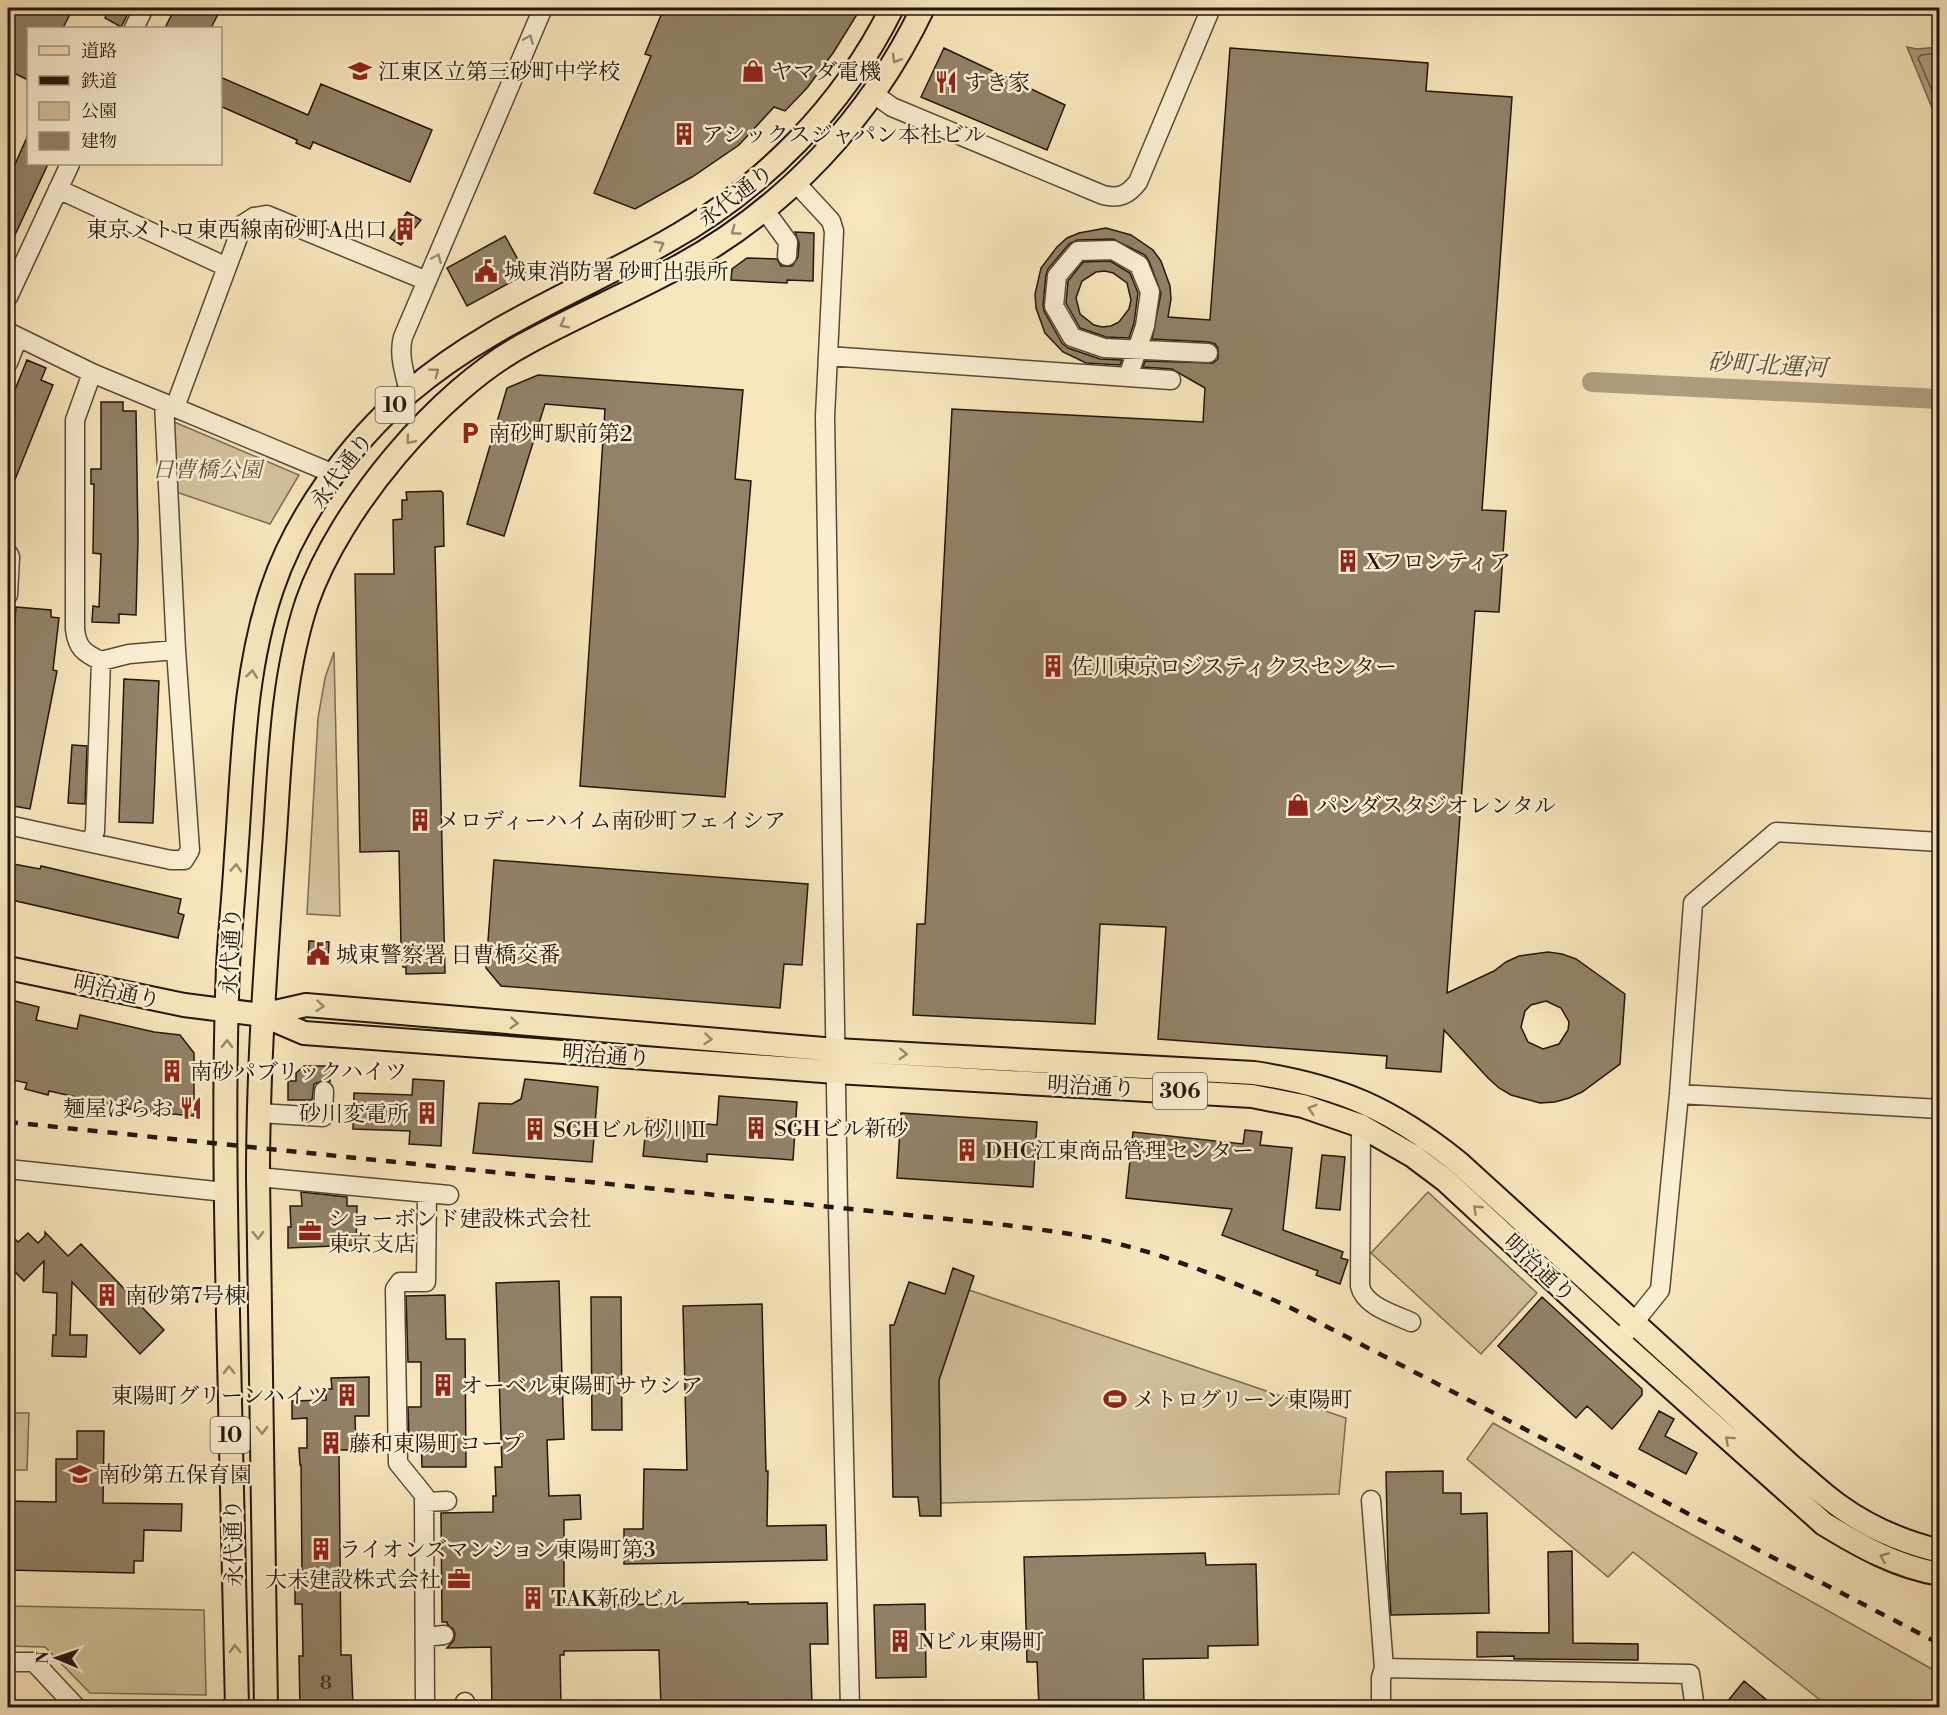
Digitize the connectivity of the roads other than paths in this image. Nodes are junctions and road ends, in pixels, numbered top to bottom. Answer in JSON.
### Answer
{"nodes":[{"id":1,"x":144,"y":8,"type":"edge"},
{"id":2,"x":543,"y":8,"type":"edge"},
{"id":3,"x":892,"y":8,"type":"edge"},
{"id":4,"x":923,"y":8,"type":"edge"},
{"id":5,"x":1210,"y":8,"type":"edge"},
{"id":6,"x":134,"y":27,"type":"edge"},
{"id":7,"x":874,"y":94,"type":"junction"},
{"id":8,"x":70,"y":165,"type":"edge"},
{"id":9,"x":796,"y":183,"type":"junction"},
{"id":10,"x":58,"y":189,"type":"junction"},
{"id":11,"x":764,"y":209,"type":"junction"},
{"id":12,"x":787,"y":256,"type":"dead end"},
{"id":13,"x":226,"y":267,"type":"junction"},
{"id":14,"x":427,"y":281,"type":"junction"},
{"id":15,"x":8,"y":297,"type":"edge"},
{"id":16,"x":13,"y":334,"type":"edge"},
{"id":17,"x":1208,"y":353,"type":"dead end"},
{"id":18,"x":828,"y":356,"type":"junction"},
{"id":19,"x":8,"y":363,"type":"edge"},
{"id":20,"x":92,"y":372,"type":"junction"},
{"id":21,"x":1128,"y":377,"type":"junction"},
{"id":22,"x":1171,"y":380,"type":"dead end"},
{"id":23,"x":409,"y":392,"type":"junction"},
{"id":24,"x":169,"y":405,"type":"junction"},
{"id":25,"x":334,"y":474,"type":"junction"},
{"id":26,"x":8,"y":553,"type":"edge"},
{"id":27,"x":8,"y":595,"type":"edge"},
{"id":28,"x":176,"y":650,"type":"junction"},
{"id":29,"x":101,"y":661,"type":"junction"},
{"id":30,"x":8,"y":825,"type":"edge"},
{"id":31,"x":91,"y":842,"type":"junction"},
{"id":32,"x":1940,"y":842,"type":"edge"},
{"id":33,"x":8,"y":968,"type":"edge"},
{"id":34,"x":227,"y":1011,"type":"junction"},
{"id":35,"x":262,"y":1015,"type":"junction"},
{"id":36,"x":836,"y":1061,"type":"junction"},
{"id":37,"x":324,"y":1090,"type":"dead end"},
{"id":38,"x":1679,"y":1094,"type":"junction"},
{"id":39,"x":1940,"y":1108,"type":"edge"},
{"id":40,"x":258,"y":1123,"type":"junction"},
{"id":41,"x":1361,"y":1126,"type":"junction"},
{"id":42,"x":8,"y":1169,"type":"edge"},
{"id":43,"x":258,"y":1177,"type":"junction"},
{"id":44,"x":225,"y":1192,"type":"junction"},
{"id":45,"x":427,"y":1193,"type":"junction"},
{"id":46,"x":449,"y":1196,"type":"dead end"},
{"id":47,"x":1411,"y":1322,"type":"dead end"},
{"id":48,"x":1636,"y":1323,"type":"junction"},
{"id":49,"x":1619,"y":1341,"type":"junction"},
{"id":50,"x":1371,"y":1500,"type":"dead end"},
{"id":51,"x":447,"y":1501,"type":"dead end"},
{"id":52,"x":424,"y":1502,"type":"junction"},
{"id":53,"x":1940,"y":1551,"type":"edge"},
{"id":54,"x":1940,"y":1574,"type":"edge"},
{"id":55,"x":444,"y":1635,"type":"dead end"},
{"id":56,"x":425,"y":1637,"type":"junction"},
{"id":57,"x":8,"y":1662,"type":"edge"},
{"id":58,"x":1384,"y":1668,"type":"junction"},
{"id":59,"x":77,"y":1707,"type":"edge"},
{"id":60,"x":237,"y":1707,"type":"edge"},
{"id":61,"x":266,"y":1707,"type":"edge"},
{"id":62,"x":425,"y":1707,"type":"edge"},
{"id":63,"x":850,"y":1707,"type":"edge"},
{"id":64,"x":1381,"y":1707,"type":"edge"},
{"id":65,"x":1695,"y":1707,"type":"edge"}],
"edges":[{"from":1,"to":6,"type":"street"},
{"from":14,"to":2,"type":"street","one_way":true},
{"from":23,"to":3,"type":"main road","name":"永代通り","number":"10","one_way":true},
{"from":4,"to":7,"type":"main road","name":"永代通り","number":"10","one_way":true},
{"from":5,"to":7,"type":"street"},
{"from":7,"to":9,"type":"main road","name":"永代通り","number":"10"},
{"from":8,"to":10,"type":"street"},
{"from":9,"to":11,"type":"main road","name":"永代通り","number":"10"},
{"from":9,"to":18,"type":"street"},
{"from":10,"to":13,"type":"street"},
{"from":10,"to":15,"type":"street"},
{"from":11,"to":12,"type":"street"},
{"from":11,"to":35,"type":"main road","name":"永代通り","number":"10","one_way":true},
{"from":13,"to":14,"type":"street"},
{"from":13,"to":24,"type":"street"},
{"from":14,"to":23,"type":"street"},
{"from":16,"to":19,"type":"street"},
{"from":16,"to":20,"type":"street"},
{"from":17,"to":21,"type":"street"},
{"from":18,"to":21,"type":"street"},
{"from":18,"to":36,"type":"street"},
{"from":20,"to":24,"type":"street"},
{"from":20,"to":29,"type":"street"},
{"from":21,"to":22,"type":"street"},
{"from":23,"to":25,"type":"main road","name":"永代通り","number":"10"},
{"from":24,"to":25,"type":"street"},
{"from":24,"to":28,"type":"street"},
{"from":34,"to":25,"type":"main road","name":"永代通り","number":"10","one_way":true},
{"from":26,"to":27,"type":"street"},
{"from":28,"to":29,"type":"street"},
{"from":28,"to":31,"type":"street"},
{"from":29,"to":31,"type":"street"},
{"from":30,"to":31,"type":"street"},
{"from":32,"to":38,"type":"street"},
{"from":33,"to":34,"type":"main road","name":"明治通り"},
{"from":34,"to":35,"type":"main road","name":"明治通り"},
{"from":44,"to":34,"type":"main road","name":"永代通り","number":"10","one_way":true},
{"from":35,"to":36,"type":"main road","name":"明治通り","number":"306"},
{"from":35,"to":40,"type":"main road","name":"永代通り","number":"10"},
{"from":41,"to":36,"type":"main road","name":"明治通り","number":"306","one_way":true},
{"from":36,"to":48,"type":"main road","name":"明治通り","number":"306","one_way":true},
{"from":36,"to":63,"type":"street"},
{"from":37,"to":40,"type":"street"},
{"from":38,"to":39,"type":"street"},
{"from":38,"to":48,"type":"street"},
{"from":40,"to":43,"type":"main road","number":"10"},
{"from":41,"to":47,"type":"street"},
{"from":49,"to":41,"type":"main road","name":"明治通り","number":"306","one_way":true},
{"from":42,"to":44,"type":"street"},
{"from":43,"to":45,"type":"street"},
{"from":43,"to":61,"type":"main road","name":"永代通り","number":"10","one_way":true},
{"from":60,"to":44,"type":"main road","name":"永代通り","number":"10","one_way":true},
{"from":45,"to":46,"type":"street"},
{"from":45,"to":52,"type":"street"},
{"from":48,"to":49,"type":"street"},
{"from":48,"to":53,"type":"main road","name":"明治通り","number":"306"},
{"from":54,"to":49,"type":"main road","name":"明治通り","number":"306","one_way":true},
{"from":50,"to":58,"type":"street"},
{"from":51,"to":52,"type":"street"},
{"from":52,"to":56,"type":"street"},
{"from":55,"to":56,"type":"street"},
{"from":56,"to":62,"type":"street"},
{"from":57,"to":59,"type":"street"},
{"from":58,"to":64,"type":"street"},
{"from":58,"to":65,"type":"street"}]}
